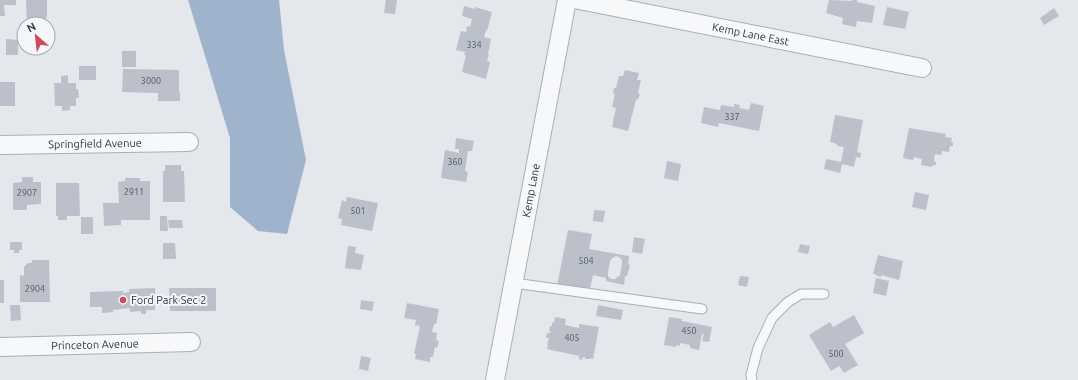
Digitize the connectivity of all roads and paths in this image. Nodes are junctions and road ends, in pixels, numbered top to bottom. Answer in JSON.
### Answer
{"nodes":[{"id":1,"x":567,"y":0,"type":"edge"},
{"id":2,"x":579,"y":0,"type":"edge"},
{"id":3,"x":922,"y":68,"type":"dead end"},
{"id":4,"x":189,"y":142,"type":"dead end"},
{"id":5,"x":0,"y":145,"type":"edge"},
{"id":6,"x":514,"y":283,"type":"junction"},
{"id":7,"x":824,"y":294,"type":"dead end"},
{"id":8,"x":702,"y":309,"type":"dead end"},
{"id":9,"x":191,"y":342,"type":"dead end"},
{"id":10,"x":0,"y":347,"type":"edge"},
{"id":11,"x":495,"y":380,"type":"edge"},
{"id":12,"x":752,"y":380,"type":"edge"}],
"edges":[{"from":1,"to":6,"type":"street","name":"Kemp Lane"},
{"from":2,"to":3,"type":"street","name":"Kemp Lane East"},
{"from":4,"to":5,"type":"street","name":"Springfield Avenue"},
{"from":6,"to":8,"type":"lane"},
{"from":6,"to":11,"type":"street","name":"Kemp Lane"},
{"from":7,"to":12,"type":"lane"},
{"from":9,"to":10,"type":"street","name":"Princeton Avenue"}]}
